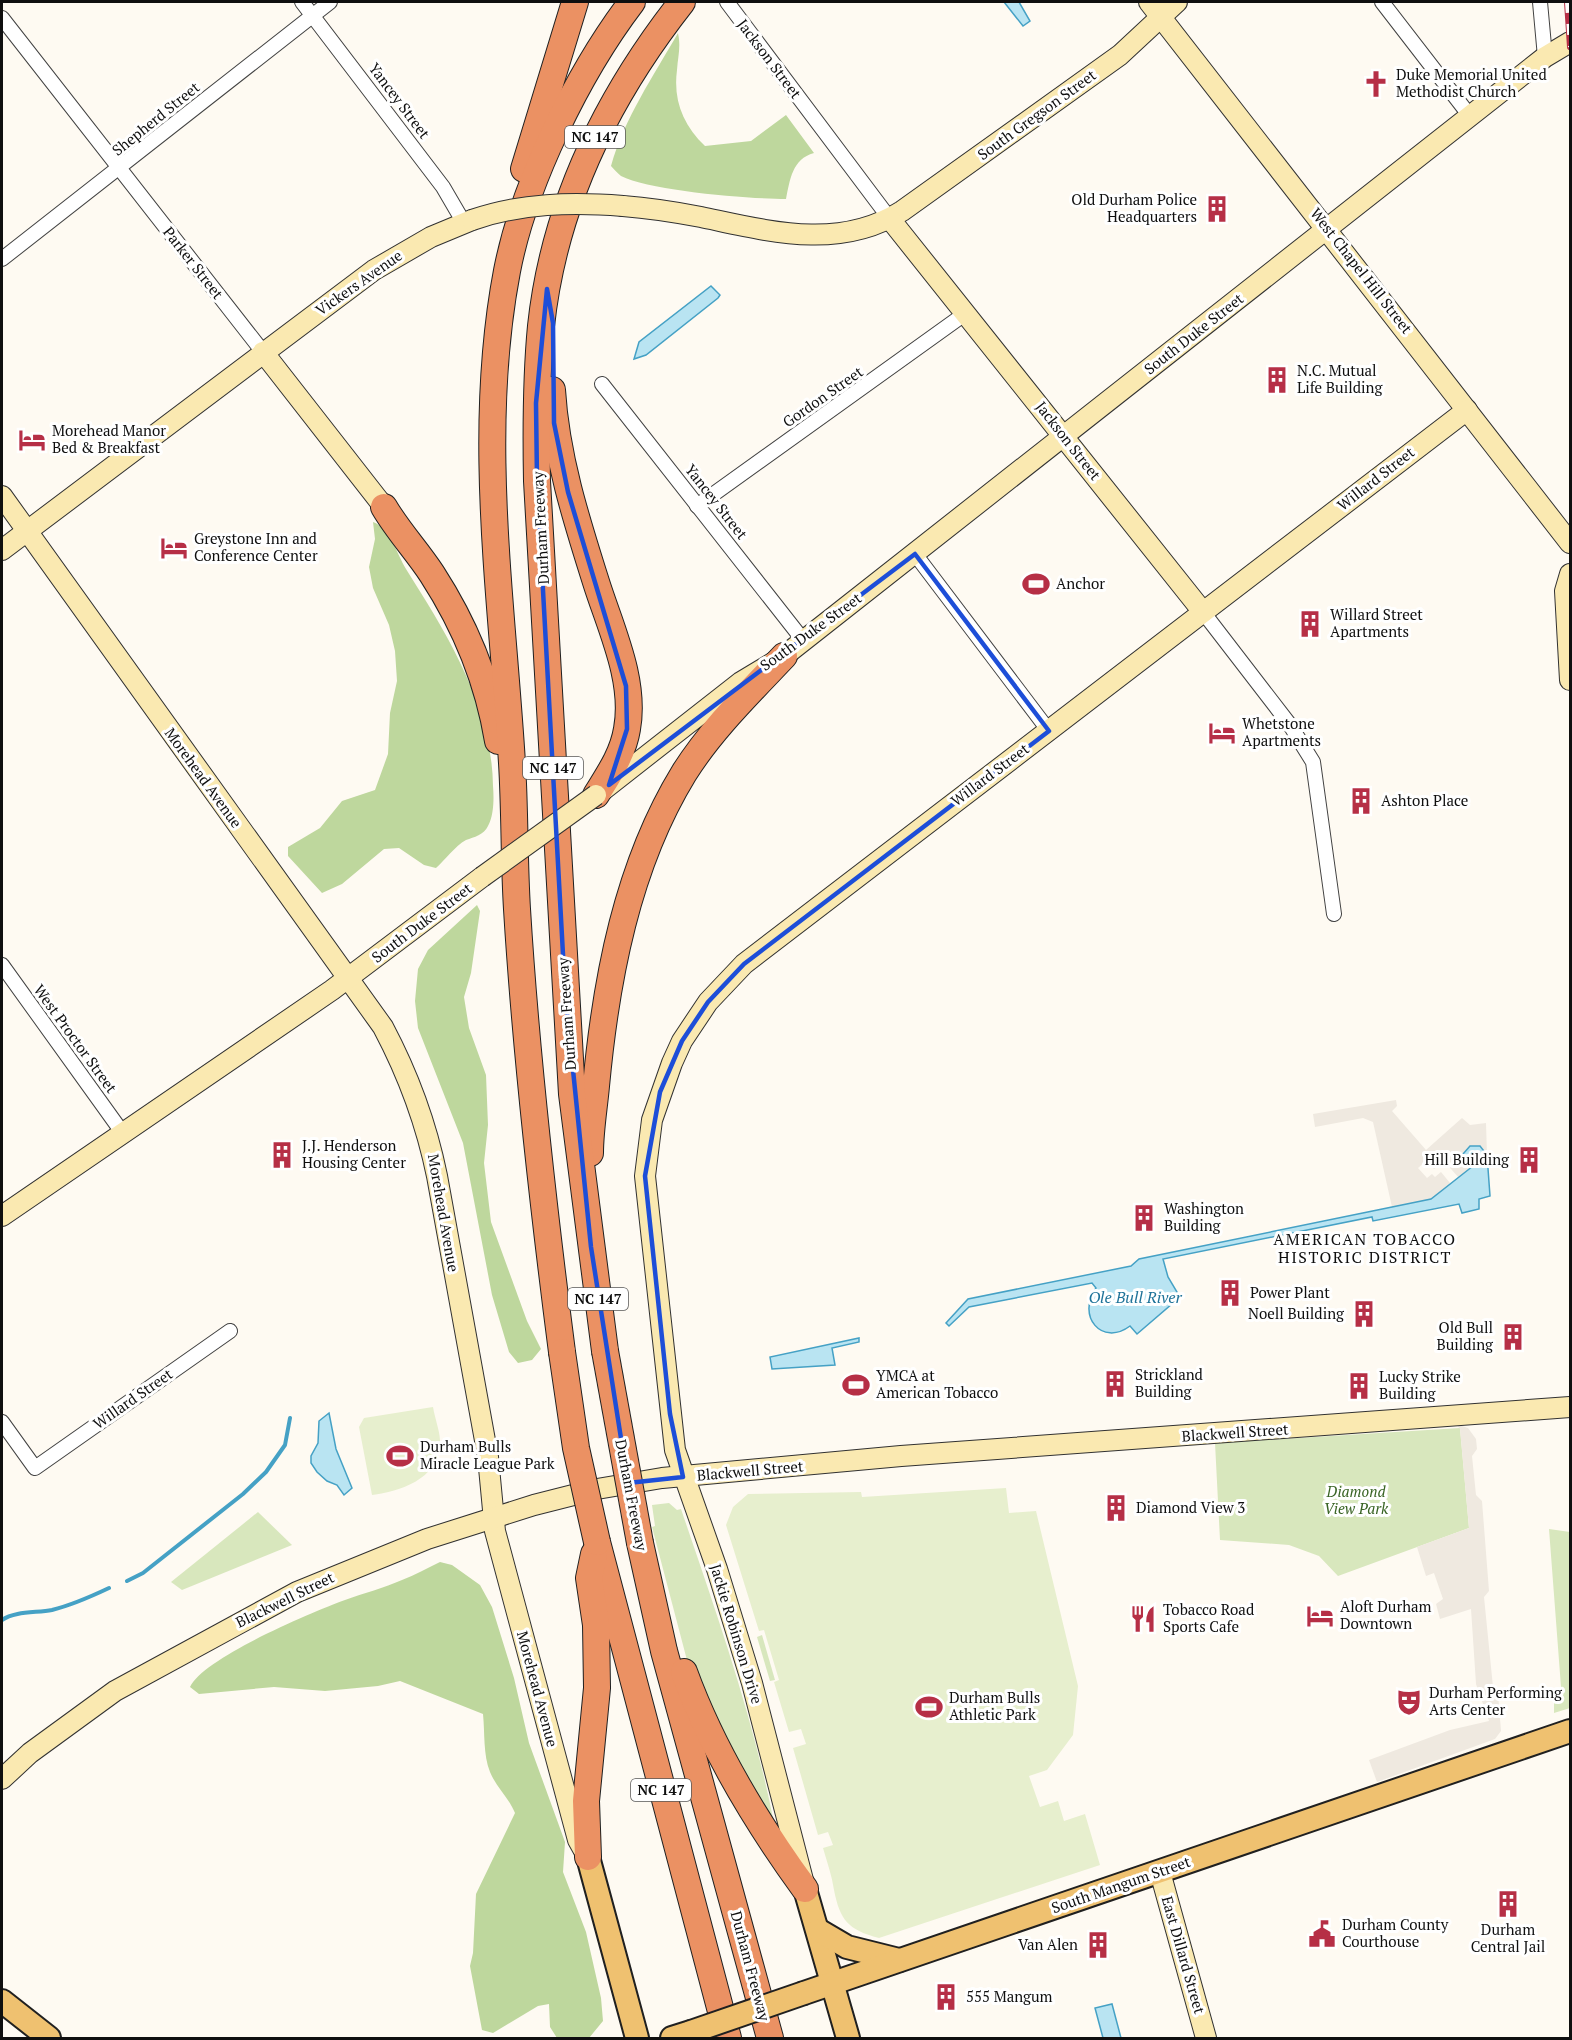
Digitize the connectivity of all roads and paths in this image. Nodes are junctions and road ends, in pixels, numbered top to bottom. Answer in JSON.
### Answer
{"nodes":[{"id":1,"x":303,"y":2,"type":"edge"},
{"id":2,"x":330,"y":2,"type":"edge"},
{"id":3,"x":575,"y":2,"type":"edge"},
{"id":4,"x":632,"y":2,"type":"edge"},
{"id":5,"x":682,"y":2,"type":"edge"},
{"id":6,"x":727,"y":2,"type":"edge"},
{"id":7,"x":1149,"y":2,"type":"edge"},
{"id":8,"x":1177,"y":2,"type":"edge"},
{"id":9,"x":1382,"y":2,"type":"edge"},
{"id":10,"x":1540,"y":2,"type":"edge"},
{"id":11,"x":313,"y":15,"type":"junction"},
{"id":12,"x":1162,"y":17,"type":"junction"},
{"id":13,"x":2,"y":18,"type":"edge"},
{"id":14,"x":1570,"y":42,"type":"edge"},
{"id":15,"x":1545,"y":57,"type":"junction"},
{"id":16,"x":1470,"y":116,"type":"junction"},
{"id":17,"x":119,"y":169,"type":"junction"},
{"id":18,"x":523,"y":213,"type":"junction"},
{"id":19,"x":890,"y":219,"type":"junction"},
{"id":20,"x":468,"y":222,"type":"junction"},
{"id":21,"x":1328,"y":229,"type":"junction"},
{"id":22,"x":2,"y":259,"type":"edge"},
{"id":23,"x":547,"y":290,"type":"junction"},
{"id":24,"x":966,"y":313,"type":"junction"},
{"id":25,"x":263,"y":352,"type":"junction"},
{"id":26,"x":602,"y":384,"type":"dead end"},
{"id":27,"x":1467,"y":410,"type":"junction"},
{"id":28,"x":1065,"y":436,"type":"junction"},
{"id":29,"x":2,"y":496,"type":"edge"},
{"id":30,"x":698,"y":506,"type":"junction"},
{"id":31,"x":384,"y":507,"type":"joint"},
{"id":32,"x":26,"y":531,"type":"junction"},
{"id":33,"x":1570,"y":543,"type":"edge"},
{"id":34,"x":2,"y":549,"type":"edge"},
{"id":35,"x":915,"y":554,"type":"junction"},
{"id":36,"x":1570,"y":574,"type":"edge"},
{"id":37,"x":1203,"y":612,"type":"junction"},
{"id":38,"x":794,"y":648,"type":"junction"},
{"id":39,"x":1570,"y":680,"type":"edge"},
{"id":40,"x":1048,"y":731,"type":"junction"},
{"id":41,"x":596,"y":795,"type":"junction"},
{"id":42,"x":517,"y":908,"type":"junction"},
{"id":43,"x":1334,"y":914,"type":"dead end"},
{"id":44,"x":2,"y":965,"type":"edge"},
{"id":45,"x":348,"y":978,"type":"junction"},
{"id":46,"x":122,"y":1132,"type":"junction"},
{"id":47,"x":2,"y":1216,"type":"edge"},
{"id":48,"x":649,"y":1226,"type":"joint"},
{"id":49,"x":591,"y":1247,"type":"junction"},
{"id":50,"x":230,"y":1331,"type":"dead end"},
{"id":51,"x":1570,"y":1407,"type":"edge"},
{"id":52,"x":2,"y":1422,"type":"edge"},
{"id":53,"x":683,"y":1477,"type":"junction"},
{"id":54,"x":494,"y":1517,"type":"junction"},
{"id":55,"x":597,"y":1542,"type":"junction"},
{"id":56,"x":655,"y":1615,"type":"junction"},
{"id":57,"x":1570,"y":1731,"type":"edge"},
{"id":58,"x":2,"y":1779,"type":"edge"},
{"id":59,"x":588,"y":1857,"type":"junction"},
{"id":60,"x":1160,"y":1872,"type":"junction"},
{"id":61,"x":805,"y":1889,"type":"junction"},
{"id":62,"x":818,"y":1930,"type":"junction"},
{"id":63,"x":901,"y":1960,"type":"junction"},
{"id":64,"x":833,"y":1983,"type":"junction"},
{"id":65,"x":2,"y":2001,"type":"edge"},
{"id":66,"x":681,"y":2035,"type":"edge"},
{"id":67,"x":49,"y":2038,"type":"edge"},
{"id":68,"x":637,"y":2038,"type":"edge"},
{"id":69,"x":728,"y":2038,"type":"edge"},
{"id":70,"x":770,"y":2038,"type":"edge"},
{"id":71,"x":848,"y":2038,"type":"edge"},
{"id":72,"x":1206,"y":2038,"type":"edge"}],
"edges":[{"from":1,"to":11,"type":"street","name":"Yancey Street"},
{"from":2,"to":11,"type":"street","name":"Shepherd Street"},
{"from":3,"to":18,"type":"highway"},
{"from":4,"to":18,"type":"highway","number":"NC 147"},
{"from":5,"to":23,"type":"highway","name":"Durham Freeway","number":"NC 147"},
{"from":6,"to":19,"type":"street","name":"Jackson Street"},
{"from":7,"to":12,"type":"street","name":"West Chapel Hill Street"},
{"from":8,"to":12,"type":"street","name":"South Gregson Street"},
{"from":9,"to":16,"type":"street"},
{"from":10,"to":15,"type":"street"},
{"from":11,"to":17,"type":"street","name":"Shepherd Street"},
{"from":11,"to":20,"type":"street","name":"Yancey Street"},
{"from":12,"to":19,"type":"street","name":"South Gregson Street"},
{"from":12,"to":21,"type":"street","name":"West Chapel Hill Street"},
{"from":13,"to":17,"type":"street","name":"Parker Street"},
{"from":14,"to":15,"type":"street","name":"South Duke Street"},
{"from":15,"to":16,"type":"street","name":"South Duke Street"},
{"from":16,"to":21,"type":"street","name":"South Duke Street"},
{"from":17,"to":22,"type":"street","name":"Shepherd Street"},
{"from":17,"to":25,"type":"street","name":"Parker Street"},
{"from":18,"to":42,"type":"highway","number":"NC 147"},
{"from":19,"to":20,"type":"street","name":"Vickers Avenue","bridge":true},
{"from":19,"to":24,"type":"street","name":"Jackson Street"},
{"from":20,"to":25,"type":"street","name":"Vickers Avenue"},
{"from":21,"to":27,"type":"street","name":"West Chapel Hill Street"},
{"from":21,"to":28,"type":"street","name":"South Duke Street"},
{"from":23,"to":41,"type":"highway"},
{"from":23,"to":49,"type":"highway","name":"Durham Freeway","number":"NC 147"},
{"from":24,"to":28,"type":"street","name":"Jackson Street"},
{"from":24,"to":30,"type":"street","name":"Gordon Street"},
{"from":25,"to":31,"type":"street","name":"Parker Street"},
{"from":25,"to":32,"type":"street","name":"Vickers Avenue"},
{"from":26,"to":30,"type":"street","name":"Yancey Street"},
{"from":27,"to":33,"type":"street","name":"West Chapel Hill Street"},
{"from":27,"to":37,"type":"street","name":"Willard Street"},
{"from":28,"to":35,"type":"street","name":"South Duke Street"},
{"from":28,"to":37,"type":"street","name":"Jackson Street"},
{"from":29,"to":32,"type":"street","name":"Morehead Avenue"},
{"from":30,"to":38,"type":"street","name":"Yancey Street"},
{"from":31,"to":42,"type":"highway"},
{"from":32,"to":34,"type":"street","name":"Vickers Avenue"},
{"from":32,"to":45,"type":"street","name":"Morehead Avenue"},
{"from":35,"to":38,"type":"street","name":"South Duke Street"},
{"from":35,"to":40,"type":"street"},
{"from":36,"to":39,"type":"street"},
{"from":37,"to":40,"type":"street","name":"Willard Street"},
{"from":37,"to":43,"type":"street","name":"Jackson Street"},
{"from":38,"to":41,"type":"street","name":"South Duke Street"},
{"from":38,"to":49,"type":"highway"},
{"from":40,"to":48,"type":"street","name":"Willard Street"},
{"from":41,"to":45,"type":"street","name":"South Duke Street","bridge":true},
{"from":42,"to":55,"type":"highway","number":"NC 147","bridge":true},
{"from":44,"to":46,"type":"street","name":"West Proctor Street"},
{"from":45,"to":46,"type":"street","name":"South Duke Street"},
{"from":45,"to":54,"type":"street","name":"Morehead Avenue"},
{"from":46,"to":47,"type":"street","name":"South Duke Street"},
{"from":48,"to":53,"type":"street","name":"Jackie Robinson Drive"},
{"from":49,"to":56,"type":"highway","name":"Durham Freeway","number":"NC 147","bridge":true},
{"from":50,"to":52,"type":"street","name":"Willard Street"},
{"from":51,"to":53,"type":"street","name":"Blackwell Street"},
{"from":53,"to":54,"type":"street","name":"Blackwell Street"},
{"from":53,"to":61,"type":"street","name":"Jackie Robinson Drive"},
{"from":54,"to":58,"type":"street","name":"Blackwell Street"},
{"from":54,"to":59,"type":"street","name":"Morehead Avenue"},
{"from":55,"to":59,"type":"highway"},
{"from":55,"to":69,"type":"highway","number":"NC 147"},
{"from":56,"to":61,"type":"highway"},
{"from":56,"to":70,"type":"highway","name":"Durham Freeway","number":"NC 147"},
{"from":57,"to":60,"type":"main road","name":"South Mangum Street"},
{"from":59,"to":68,"type":"main road","name":"Morehead Avenue"},
{"from":60,"to":63,"type":"main road","name":"South Mangum Street"},
{"from":60,"to":72,"type":"street","name":"East Dillard Street"},
{"from":61,"to":62,"type":"main road","name":"Jackie Robinson Drive"},
{"from":62,"to":63,"type":"main road"},
{"from":62,"to":64,"type":"main road","name":"Jackie Robinson Drive"},
{"from":63,"to":64,"type":"main road","name":"South Mangum Street"},
{"from":64,"to":66,"type":"main road","name":"South Mangum Street","bridge":true},
{"from":64,"to":71,"type":"main road","name":"Jackie Robinson Drive"},
{"from":65,"to":67,"type":"main road"}]}
